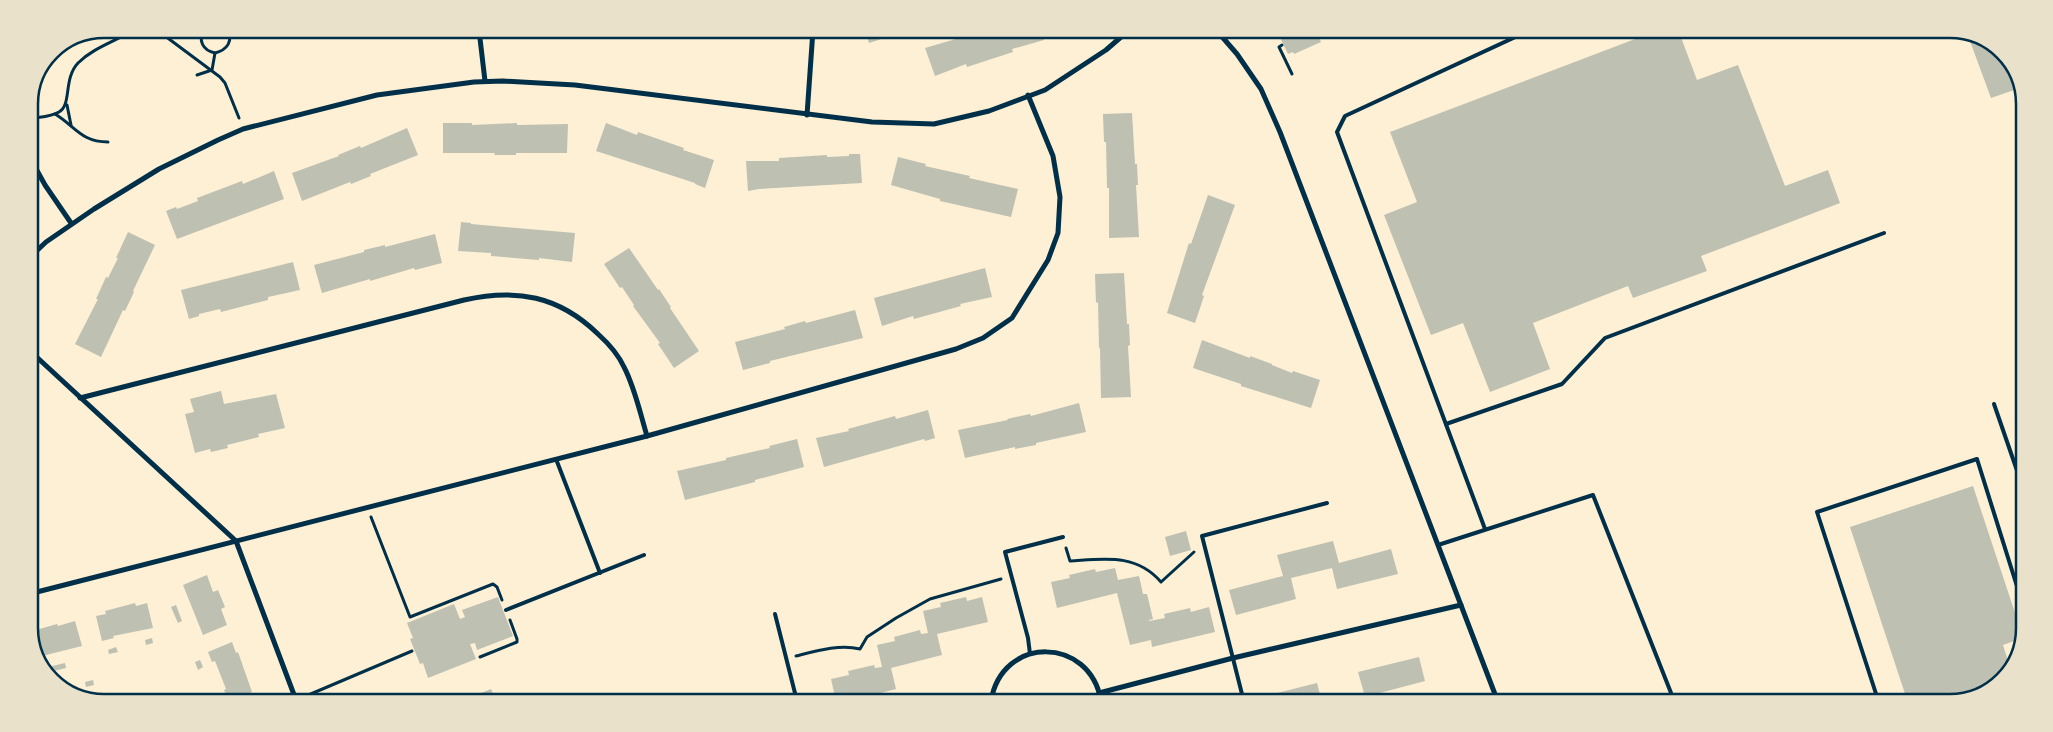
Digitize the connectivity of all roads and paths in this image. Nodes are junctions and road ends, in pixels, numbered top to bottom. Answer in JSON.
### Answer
{"nodes":[{"id":1,"x":121,"y":37,"type":"edge"},
{"id":2,"x":166,"y":37,"type":"edge"},
{"id":3,"x":201,"y":37,"type":"edge"},
{"id":4,"x":229,"y":37,"type":"edge"},
{"id":5,"x":480,"y":37,"type":"edge"},
{"id":6,"x":813,"y":37,"type":"edge"},
{"id":7,"x":1121,"y":37,"type":"edge"},
{"id":8,"x":1222,"y":37,"type":"edge"},
{"id":9,"x":1515,"y":37,"type":"edge"},
{"id":10,"x":1282,"y":45,"type":"dead end"},
{"id":11,"x":214,"y":53,"type":"junction"},
{"id":12,"x":212,"y":70,"type":"junction"},
{"id":13,"x":1292,"y":74,"type":"dead end"},
{"id":14,"x":198,"y":75,"type":"dead end"},
{"id":15,"x":485,"y":81,"type":"junction"},
{"id":16,"x":1028,"y":95,"type":"junction"},
{"id":17,"x":66,"y":104,"type":"junction"},
{"id":18,"x":54,"y":114,"type":"junction"},
{"id":19,"x":807,"y":115,"type":"junction"},
{"id":20,"x":38,"y":117,"type":"edge"},
{"id":21,"x":71,"y":126,"type":"junction"},
{"id":22,"x":243,"y":129,"type":"junction"},
{"id":23,"x":108,"y":142,"type":"dead end"},
{"id":24,"x":38,"y":173,"type":"edge"},
{"id":25,"x":71,"y":223,"type":"junction"},
{"id":26,"x":1884,"y":233,"type":"dead end"},
{"id":27,"x":38,"y":250,"type":"edge"},
{"id":28,"x":38,"y":358,"type":"edge"},
{"id":29,"x":80,"y":398,"type":"junction"},
{"id":30,"x":1994,"y":404,"type":"dead end"},
{"id":31,"x":1446,"y":424,"type":"junction"},
{"id":32,"x":647,"y":436,"type":"junction"},
{"id":33,"x":556,"y":459,"type":"junction"},
{"id":34,"x":2016,"y":467,"type":"edge"},
{"id":35,"x":1327,"y":503,"type":"dead end"},
{"id":36,"x":367,"y":508,"type":"junction"},
{"id":37,"x":1485,"y":530,"type":"junction"},
{"id":38,"x":1063,"y":537,"type":"joint"},
{"id":39,"x":236,"y":541,"type":"junction"},
{"id":40,"x":1204,"y":543,"type":"junction"},
{"id":41,"x":1438,"y":546,"type":"junction"},
{"id":42,"x":644,"y":555,"type":"dead end"},
{"id":43,"x":600,"y":572,"type":"junction"},
{"id":44,"x":1012,"y":577,"type":"junction"},
{"id":45,"x":2016,"y":584,"type":"edge"},
{"id":46,"x":38,"y":592,"type":"edge"},
{"id":47,"x":1461,"y":606,"type":"junction"},
{"id":48,"x":506,"y":610,"type":"junction"},
{"id":49,"x":776,"y":614,"type":"dead end"},
{"id":50,"x":412,"y":652,"type":"dead end"},
{"id":51,"x":1030,"y":654,"type":"junction"},
{"id":52,"x":480,"y":657,"type":"dead end"},
{"id":53,"x":786,"y":658,"type":"junction"},
{"id":54,"x":1233,"y":658,"type":"junction"},
{"id":55,"x":1099,"y":693,"type":"joint"},
{"id":56,"x":294,"y":694,"type":"edge"},
{"id":57,"x":310,"y":694,"type":"edge"},
{"id":58,"x":795,"y":694,"type":"edge"},
{"id":59,"x":992,"y":694,"type":"edge"},
{"id":60,"x":1242,"y":694,"type":"edge"},
{"id":61,"x":1495,"y":694,"type":"edge"},
{"id":62,"x":1671,"y":694,"type":"edge"},
{"id":63,"x":1876,"y":694,"type":"edge"}],
"edges":[{"from":1,"to":17,"type":"path"},
{"from":2,"to":12,"type":"path"},
{"from":3,"to":11,"type":"path"},
{"from":4,"to":11,"type":"path"},
{"from":5,"to":15,"type":"street"},
{"from":6,"to":19,"type":"street"},
{"from":7,"to":16,"type":"street"},
{"from":8,"to":41,"type":"street"},
{"from":9,"to":31,"type":"lane"},
{"from":10,"to":13,"type":"path"},
{"from":11,"to":12,"type":"path"},
{"from":12,"to":14,"type":"path"},
{"from":12,"to":22,"type":"path"},
{"from":15,"to":19,"type":"street"},
{"from":15,"to":22,"type":"street"},
{"from":16,"to":19,"type":"street"},
{"from":16,"to":32,"type":"street"},
{"from":17,"to":18,"type":"path"},
{"from":17,"to":21,"type":"path"},
{"from":18,"to":20,"type":"path"},
{"from":18,"to":21,"type":"path"},
{"from":21,"to":23,"type":"path"},
{"from":22,"to":25,"type":"street"},
{"from":24,"to":25,"type":"street"},
{"from":25,"to":27,"type":"street"},
{"from":26,"to":31,"type":"lane"},
{"from":28,"to":29,"type":"street"},
{"from":29,"to":32,"type":"street"},
{"from":29,"to":39,"type":"street"},
{"from":30,"to":34,"type":"lane"},
{"from":31,"to":37,"type":"lane"},
{"from":32,"to":33,"type":"street"},
{"from":33,"to":36,"type":"street"},
{"from":33,"to":43,"type":"lane"},
{"from":35,"to":40,"type":"lane"},
{"from":36,"to":39,"type":"street"},
{"from":36,"to":48,"type":"path"},
{"from":37,"to":41,"type":"lane"},
{"from":37,"to":62,"type":"lane"},
{"from":38,"to":40,"type":"path"},
{"from":38,"to":44,"type":"lane"},
{"from":39,"to":46,"type":"street"},
{"from":39,"to":56,"type":"street"},
{"from":40,"to":54,"type":"lane"},
{"from":41,"to":47,"type":"street"},
{"from":42,"to":43,"type":"lane"},
{"from":43,"to":48,"type":"lane"},
{"from":44,"to":51,"type":"lane"},
{"from":44,"to":53,"type":"path"},
{"from":45,"to":63,"type":"lane"},
{"from":47,"to":54,"type":"street"},
{"from":47,"to":61,"type":"street"},
{"from":48,"to":52,"type":"path"},
{"from":49,"to":53,"type":"lane"},
{"from":50,"to":57,"type":"path"},
{"from":51,"to":55,"type":"street"},
{"from":51,"to":59,"type":"street"},
{"from":53,"to":58,"type":"lane"},
{"from":54,"to":55,"type":"street"},
{"from":54,"to":60,"type":"lane"}]}
